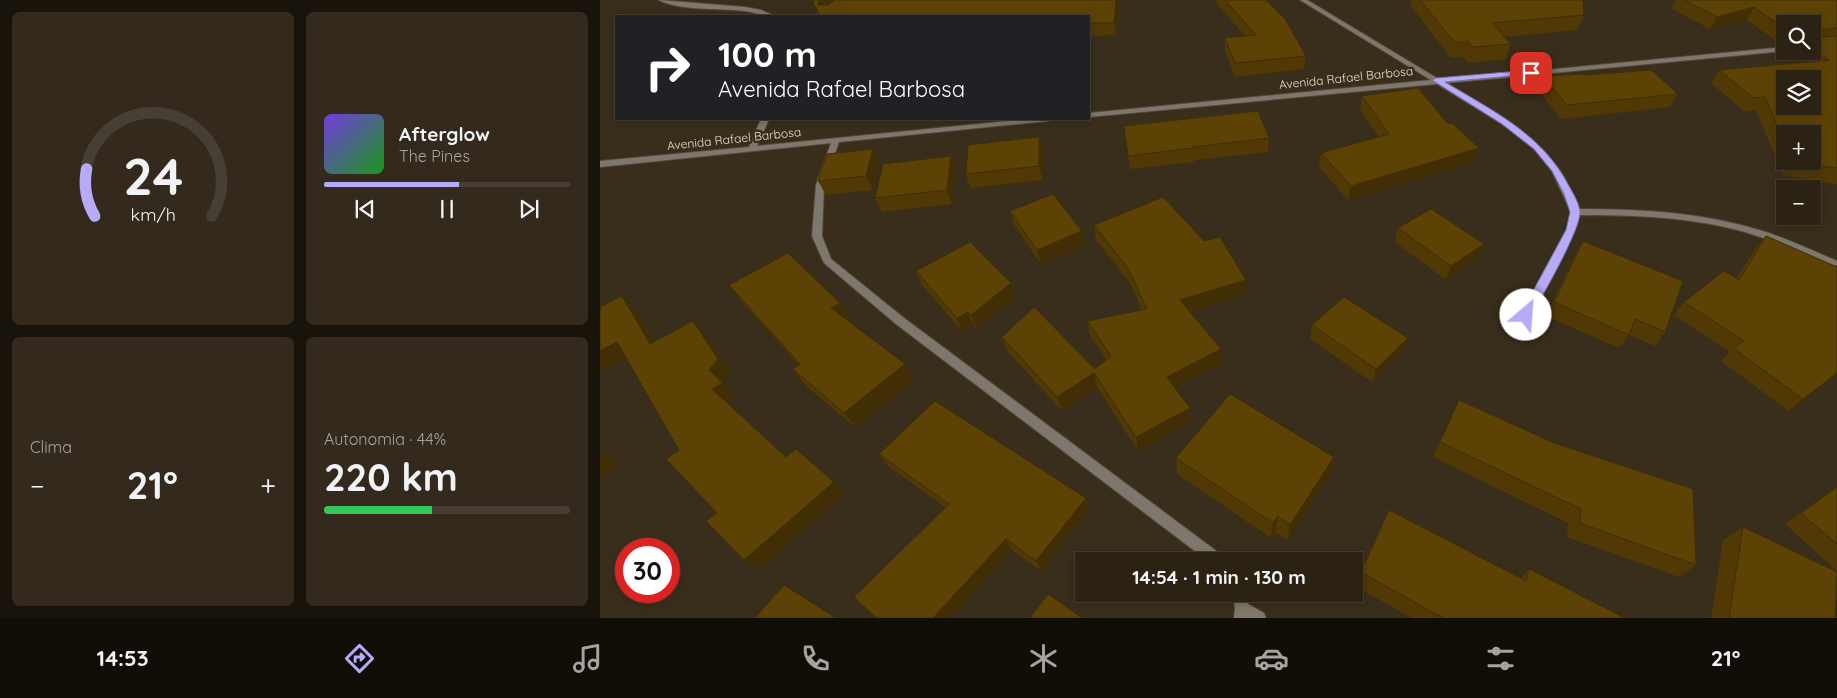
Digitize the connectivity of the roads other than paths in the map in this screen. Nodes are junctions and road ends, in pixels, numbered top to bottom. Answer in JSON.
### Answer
{"nodes":[{"id":1,"x":662,"y":0,"type":"edge"},
{"id":2,"x":1303,"y":0,"type":"edge"},
{"id":3,"x":770,"y":15,"type":"edge"},
{"id":4,"x":1776,"y":50,"type":"edge"},
{"id":5,"x":1436,"y":80,"type":"junction"},
{"id":6,"x":1090,"y":115,"type":"edge"},
{"id":7,"x":765,"y":120,"type":"edge"},
{"id":8,"x":1038,"y":120,"type":"edge"},
{"id":9,"x":836,"y":140,"type":"junction"},
{"id":10,"x":752,"y":148,"type":"junction"},
{"id":11,"x":600,"y":164,"type":"edge"},
{"id":12,"x":1575,"y":212,"type":"junction"},
{"id":13,"x":1834,"y":263,"type":"edge"},
{"id":14,"x":1526,"y":315,"type":"dead end"},
{"id":15,"x":1206,"y":552,"type":"edge"},
{"id":16,"x":1242,"y":613,"type":"edge"},
{"id":17,"x":1259,"y":618,"type":"edge"}],
"edges":[{"from":1,"to":3,"type":"street"},
{"from":2,"to":5,"type":"street"},
{"from":4,"to":5,"type":"street","name":"Avenida Rafael Barbosa"},
{"from":5,"to":6,"type":"street","name":"Avenida Rafael Barbosa"},
{"from":5,"to":12,"type":"street"},
{"from":7,"to":10,"type":"street"},
{"from":8,"to":9,"type":"street","name":"Avenida Rafael Barbosa"},
{"from":9,"to":10,"type":"street","name":"Avenida Rafael Barbosa"},
{"from":9,"to":15,"type":"street"},
{"from":10,"to":11,"type":"street","name":"Avenida Rafael Barbosa"},
{"from":12,"to":13,"type":"street"},
{"from":12,"to":14,"type":"street"},
{"from":16,"to":17,"type":"street"}]}
